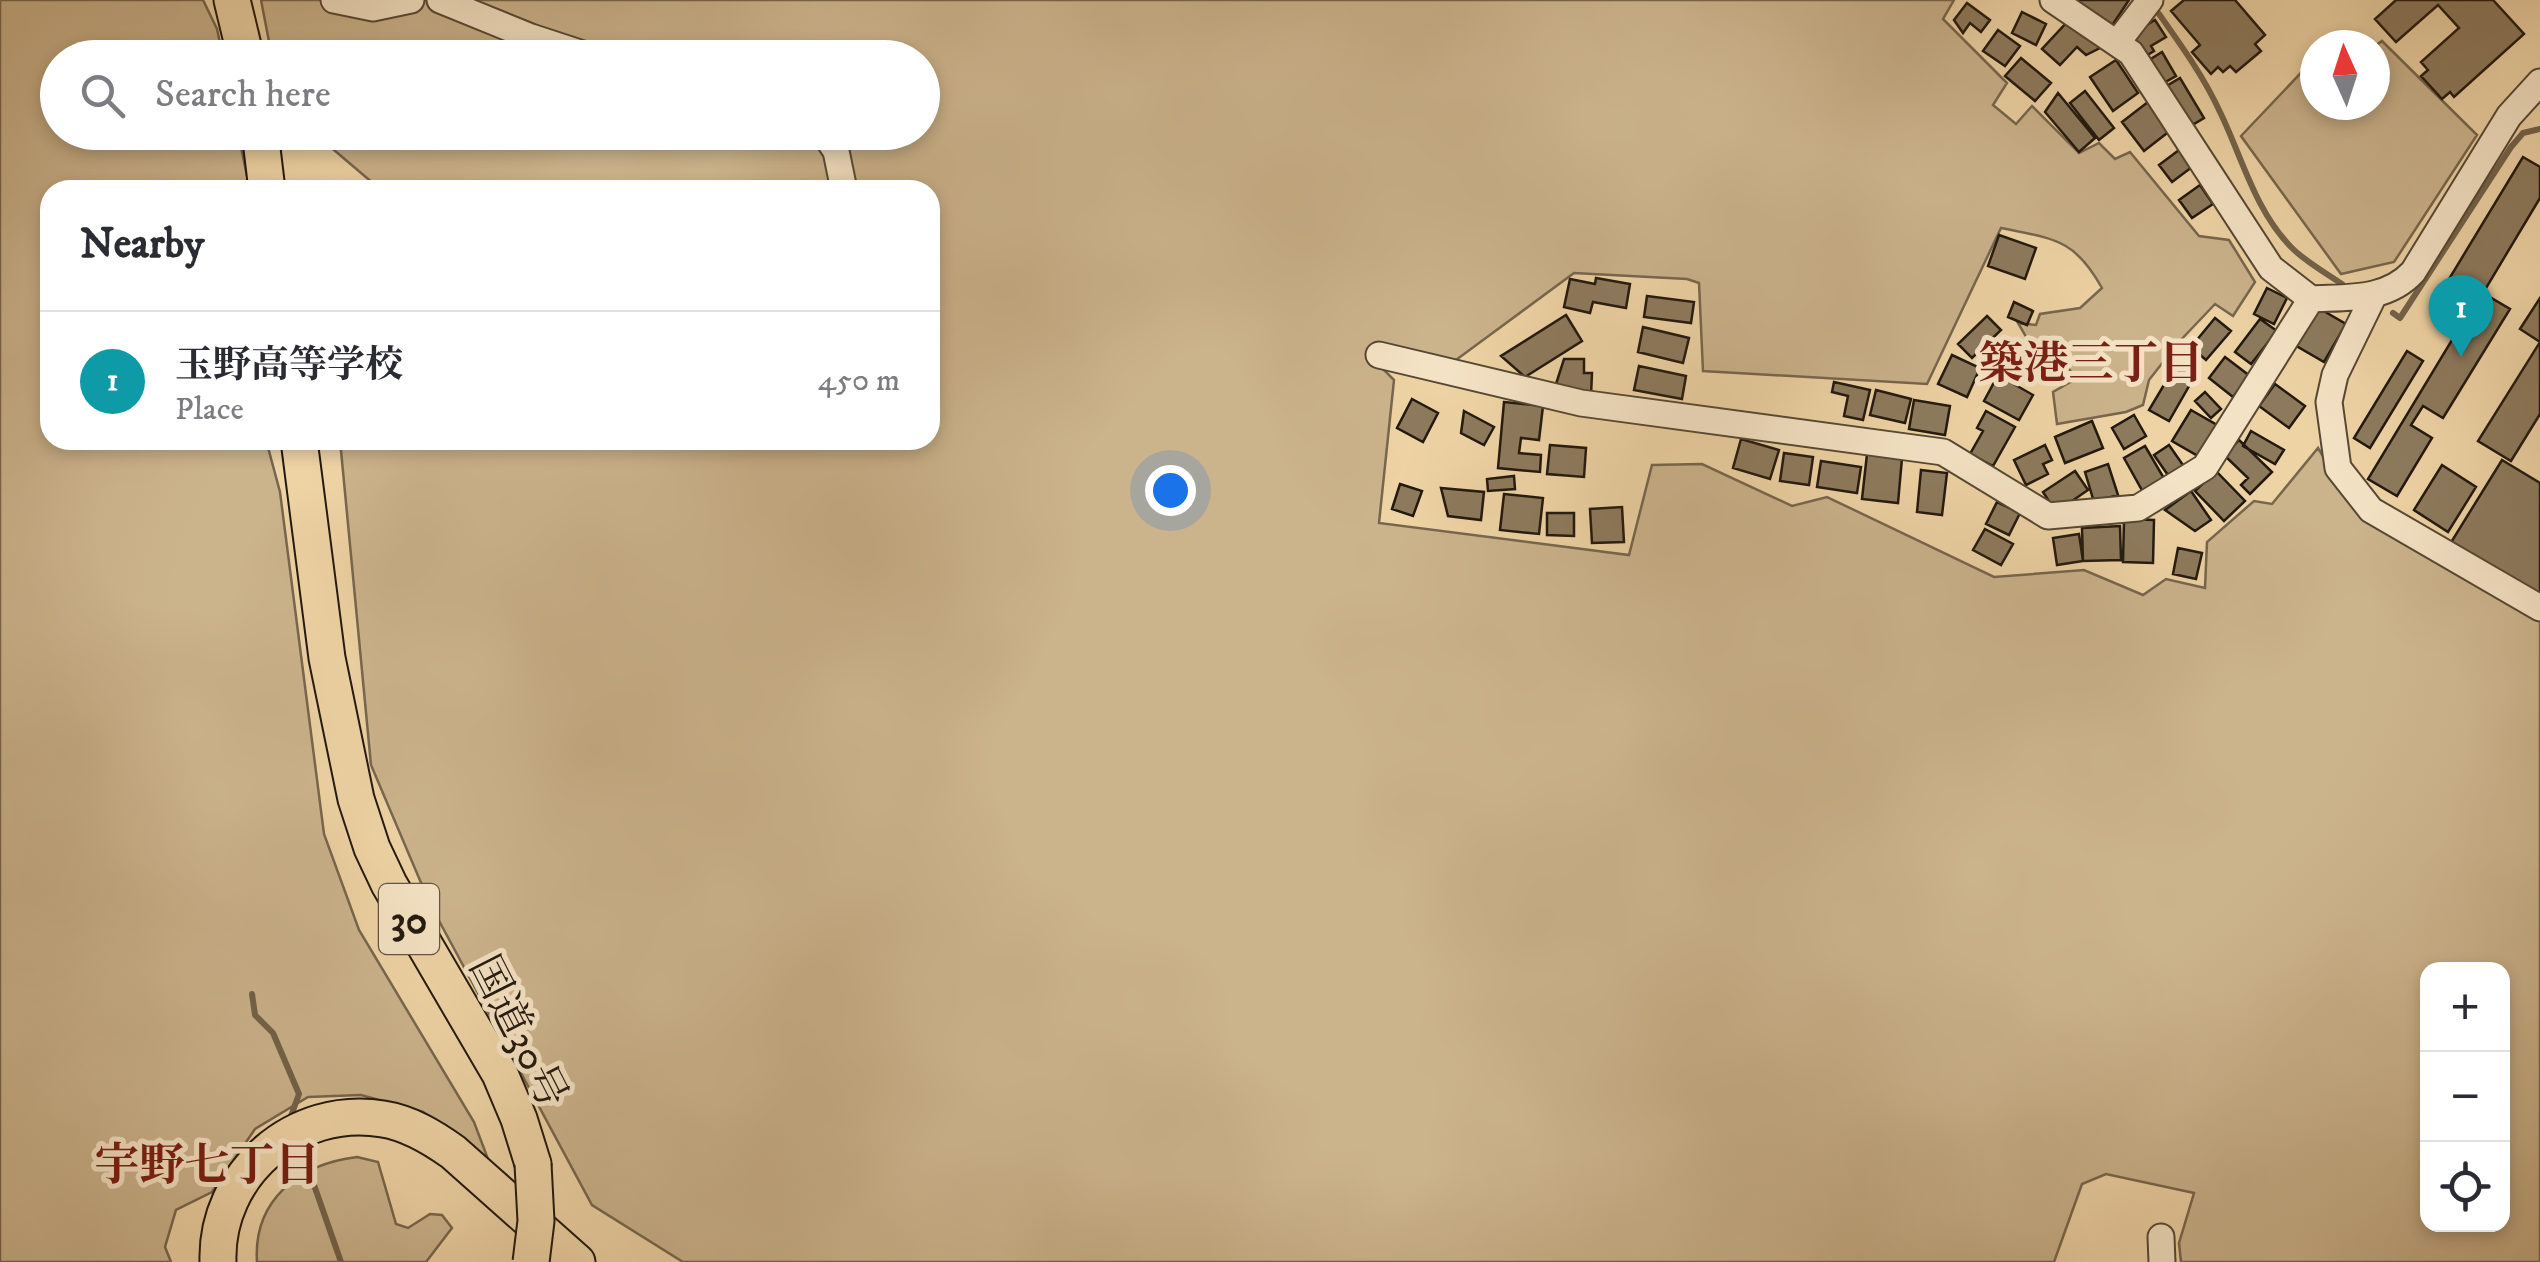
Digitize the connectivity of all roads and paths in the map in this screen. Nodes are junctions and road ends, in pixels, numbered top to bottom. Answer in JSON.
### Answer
{"nodes":[{"id":1,"x":334,"y":0,"type":"edge"},
{"id":2,"x":412,"y":0,"type":"edge"},
{"id":3,"x":440,"y":0,"type":"edge"},
{"id":4,"x":2054,"y":0,"type":"edge"},
{"id":5,"x":2150,"y":0,"type":"edge"},
{"id":6,"x":236,"y":1,"type":"edge"},
{"id":7,"x":243,"y":40,"type":"edge"},
{"id":8,"x":540,"y":40,"type":"edge"},
{"id":9,"x":2118,"y":43,"type":"junction"},
{"id":10,"x":2540,"y":82,"type":"edge"},
{"id":11,"x":262,"y":150,"type":"edge"},
{"id":12,"x":835,"y":150,"type":"edge"},
{"id":13,"x":266,"y":180,"type":"edge"},
{"id":14,"x":842,"y":180,"type":"edge"},
{"id":15,"x":2374,"y":295,"type":"junction"},
{"id":16,"x":2310,"y":299,"type":"junction"},
{"id":17,"x":1379,"y":355,"type":"dead end"},
{"id":18,"x":300,"y":450,"type":"edge"},
{"id":19,"x":2540,"y":608,"type":"edge"},
{"id":20,"x":360,"y":1128,"type":"junction"},
{"id":21,"x":283,"y":1153,"type":"junction"},
{"id":22,"x":522,"y":1166,"type":"junction"},
{"id":23,"x":218,"y":1262,"type":"edge"},
{"id":24,"x":241,"y":1262,"type":"edge"},
{"id":25,"x":508,"y":1262,"type":"edge"},
{"id":26,"x":531,"y":1262,"type":"edge"},
{"id":27,"x":543,"y":1262,"type":"edge"},
{"id":28,"x":576,"y":1262,"type":"edge"}],
"edges":[{"from":1,"to":2,"type":"street"},
{"from":3,"to":8,"type":"street"},
{"from":4,"to":9,"type":"street"},
{"from":5,"to":9,"type":"street"},
{"from":6,"to":7,"type":"highway"},
{"from":9,"to":16,"type":"street"},
{"from":10,"to":15,"type":"street"},
{"from":11,"to":13,"type":"highway"},
{"from":12,"to":14,"type":"street"},
{"from":15,"to":16,"type":"street"},
{"from":15,"to":19,"type":"street"},
{"from":16,"to":17,"type":"street"},
{"from":18,"to":22,"type":"highway","name":"国道30号","number":"30"},
{"from":20,"to":21,"type":"highway"},
{"from":20,"to":27,"type":"highway"},
{"from":20,"to":28,"type":"highway"},
{"from":21,"to":23,"type":"highway"},
{"from":21,"to":24,"type":"highway"},
{"from":22,"to":25,"type":"highway","name":"国道30号","number":"30"},
{"from":22,"to":26,"type":"highway","name":"国道30号","number":"30","bridge":true}]}
